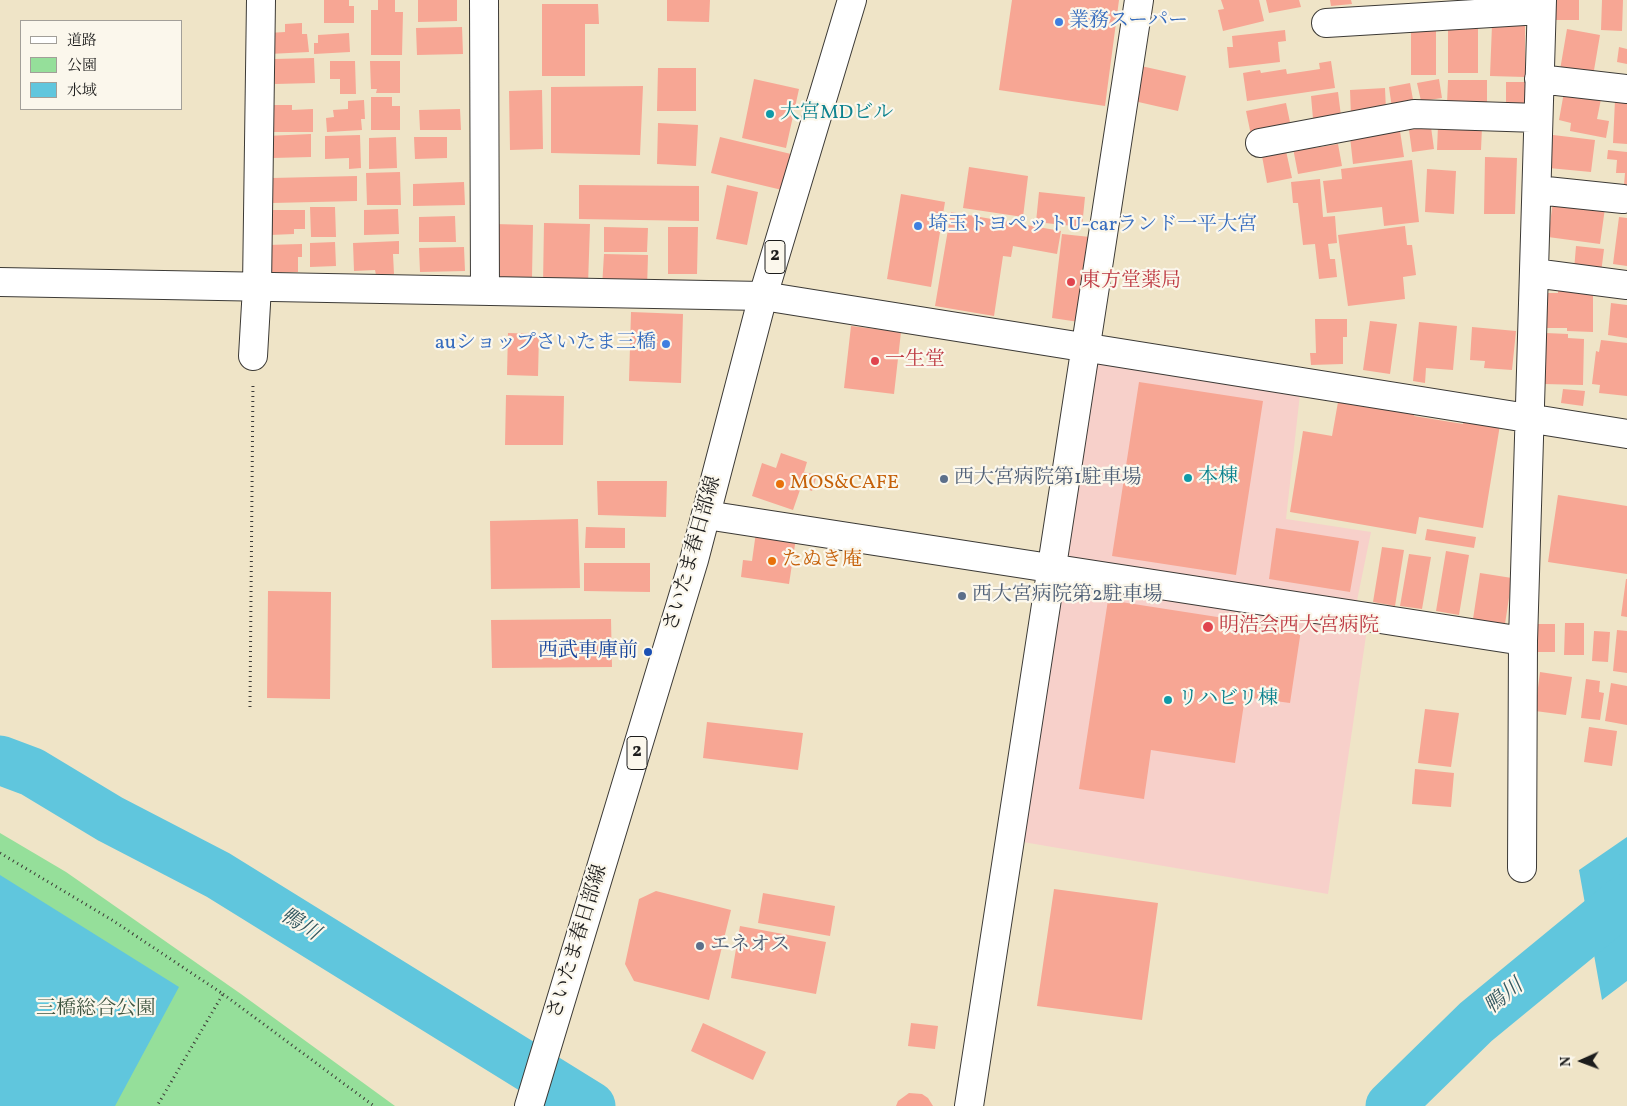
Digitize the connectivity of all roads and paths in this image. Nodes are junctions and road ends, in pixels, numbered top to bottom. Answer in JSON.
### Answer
{"nodes":[{"id":1,"x":261,"y":0,"type":"edge"},
{"id":2,"x":484,"y":0,"type":"edge"},
{"id":3,"x":852,"y":0,"type":"edge"},
{"id":4,"x":1139,"y":0,"type":"edge"},
{"id":5,"x":1541,"y":5,"type":"edge"},
{"id":6,"x":1326,"y":22,"type":"dead end"},
{"id":7,"x":1539,"y":78,"type":"junction"},
{"id":8,"x":1627,"y":89,"type":"edge"},
{"id":9,"x":1538,"y":118,"type":"junction"},
{"id":10,"x":1260,"y":143,"type":"dead end"},
{"id":11,"x":1536,"y":190,"type":"junction"},
{"id":12,"x":1623,"y":199,"type":"dead end"},
{"id":13,"x":1534,"y":273,"type":"junction"},
{"id":14,"x":0,"y":282,"type":"edge"},
{"id":15,"x":1627,"y":285,"type":"edge"},
{"id":16,"x":257,"y":287,"type":"junction"},
{"id":17,"x":485,"y":291,"type":"junction"},
{"id":18,"x":763,"y":296,"type":"junction"},
{"id":19,"x":1086,"y":349,"type":"junction"},
{"id":20,"x":253,"y":356,"type":"joint"},
{"id":21,"x":1530,"y":419,"type":"junction"},
{"id":22,"x":1627,"y":434,"type":"edge"},
{"id":23,"x":706,"y":515,"type":"junction"},
{"id":24,"x":1053,"y":568,"type":"junction"},
{"id":25,"x":1523,"y":641,"type":"junction"},
{"id":26,"x":250,"y":707,"type":"dead end"},
{"id":27,"x":0,"y":853,"type":"edge"},
{"id":28,"x":1522,"y":868,"type":"dead end"},
{"id":29,"x":223,"y":994,"type":"junction"},
{"id":30,"x":157,"y":1106,"type":"edge"},
{"id":31,"x":374,"y":1106,"type":"edge"},
{"id":32,"x":529,"y":1106,"type":"edge"},
{"id":33,"x":969,"y":1106,"type":"edge"}],
"edges":[{"from":1,"to":16,"type":"street"},
{"from":2,"to":17,"type":"street"},
{"from":3,"to":18,"type":"street","name":"さいたま春日部線","number":"2"},
{"from":4,"to":19,"type":"street"},
{"from":5,"to":6,"type":"street"},
{"from":5,"to":7,"type":"street"},
{"from":7,"to":8,"type":"street"},
{"from":7,"to":9,"type":"street"},
{"from":9,"to":10,"type":"street"},
{"from":9,"to":11,"type":"street"},
{"from":11,"to":12,"type":"street"},
{"from":11,"to":13,"type":"street"},
{"from":13,"to":15,"type":"street"},
{"from":13,"to":21,"type":"street"},
{"from":14,"to":16,"type":"street"},
{"from":16,"to":17,"type":"street"},
{"from":16,"to":20,"type":"street"},
{"from":17,"to":18,"type":"street"},
{"from":18,"to":19,"type":"street"},
{"from":18,"to":23,"type":"street","name":"さいたま春日部線","number":"2"},
{"from":19,"to":21,"type":"street"},
{"from":19,"to":24,"type":"street"},
{"from":20,"to":26,"type":"path"},
{"from":21,"to":22,"type":"street"},
{"from":21,"to":25,"type":"street"},
{"from":23,"to":24,"type":"street"},
{"from":23,"to":32,"type":"street","name":"さいたま春日部線","number":"2"},
{"from":24,"to":25,"type":"street"},
{"from":24,"to":33,"type":"street"},
{"from":25,"to":28,"type":"street"},
{"from":27,"to":29,"type":"path"},
{"from":29,"to":30,"type":"path"},
{"from":29,"to":31,"type":"path"}]}
